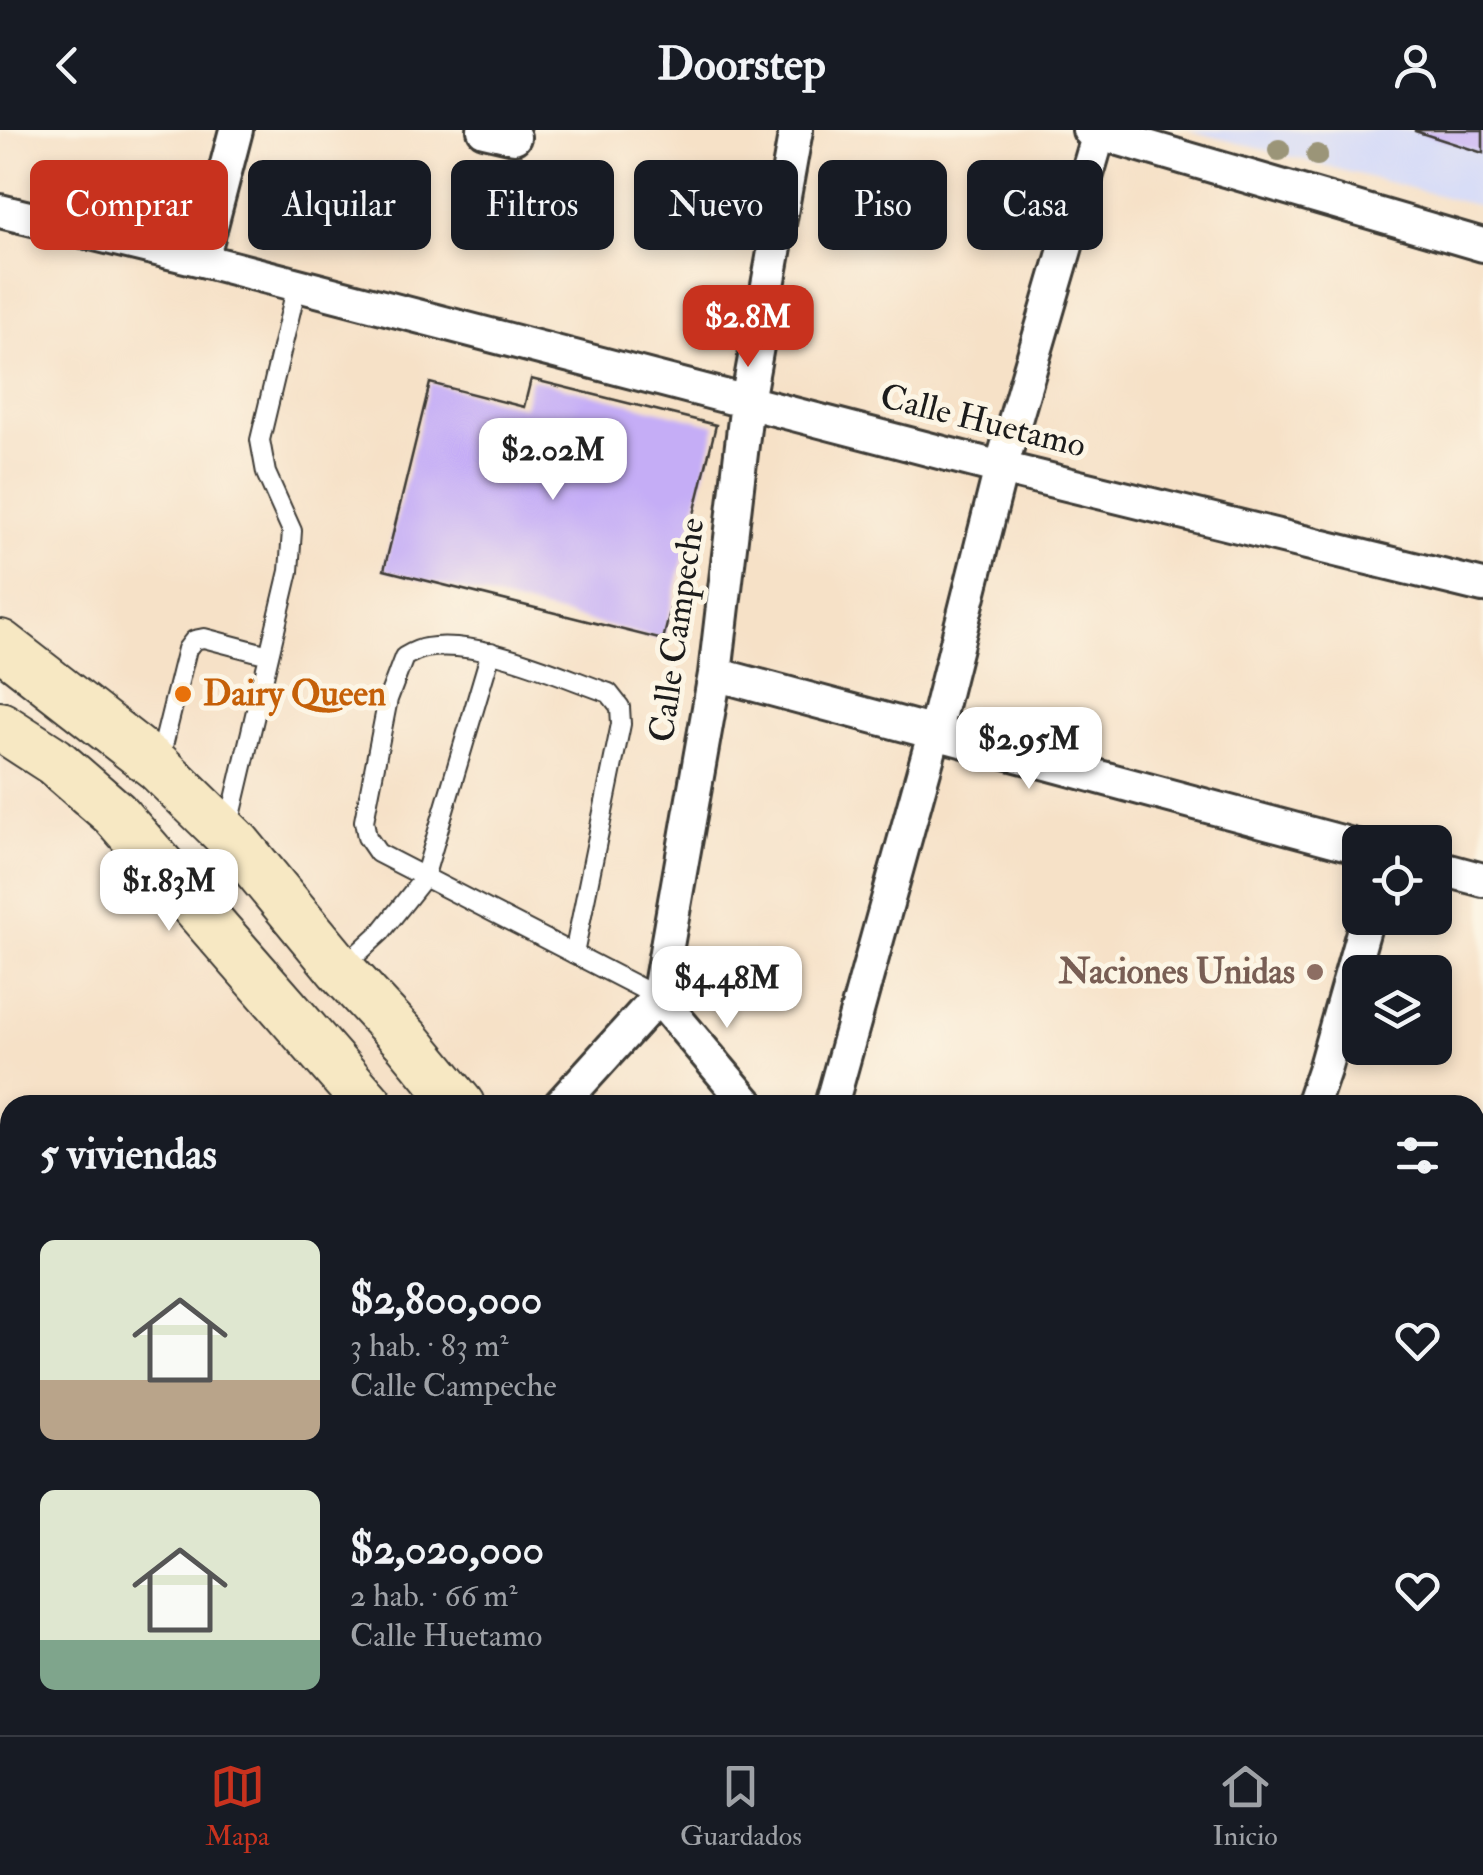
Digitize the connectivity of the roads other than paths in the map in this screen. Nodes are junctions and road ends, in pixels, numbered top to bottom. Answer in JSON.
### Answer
{"nodes":[{"id":1,"x":236,"y":130,"type":"edge"},
{"id":2,"x":796,"y":130,"type":"edge"},
{"id":3,"x":1096,"y":131,"type":"edge"},
{"id":4,"x":0,"y":211,"type":"edge"},
{"id":5,"x":1483,"y":245,"type":"edge"},
{"id":6,"x":202,"y":260,"type":"junction"},
{"id":7,"x":297,"y":285,"type":"junction"},
{"id":8,"x":747,"y":402,"type":"junction"},
{"id":9,"x":1000,"y":468,"type":"junction"},
{"id":10,"x":1483,"y":586,"type":"edge"},
{"id":11,"x":0,"y":644,"type":"edge"},
{"id":12,"x":491,"y":652,"type":"junction"},
{"id":13,"x":269,"y":655,"type":"junction"},
{"id":14,"x":715,"y":674,"type":"junction"},
{"id":15,"x":0,"y":726,"type":"edge"},
{"id":16,"x":934,"y":734,"type":"junction"},
{"id":17,"x":158,"y":767,"type":"junction"},
{"id":18,"x":227,"y":834,"type":"junction"},
{"id":19,"x":1342,"y":842,"type":"edge"},
{"id":20,"x":1452,"y":872,"type":"edge"},
{"id":21,"x":424,"y":878,"type":"junction"},
{"id":22,"x":1483,"y":880,"type":"edge"},
{"id":23,"x":1362,"y":935,"type":"edge"},
{"id":24,"x":574,"y":954,"type":"junction"},
{"id":25,"x":340,"y":969,"type":"junction"},
{"id":26,"x":658,"y":996,"type":"junction"},
{"id":27,"x":361,"y":1095,"type":"edge"},
{"id":28,"x":452,"y":1095,"type":"edge"},
{"id":29,"x":569,"y":1095,"type":"edge"},
{"id":30,"x":742,"y":1095,"type":"edge"},
{"id":31,"x":835,"y":1095,"type":"edge"},
{"id":32,"x":1315,"y":1095,"type":"edge"}],
"edges":[{"from":1,"to":6,"type":"street"},
{"from":2,"to":8,"type":"street","name":"Calle Campeche"},
{"from":3,"to":5,"type":"street"},
{"from":3,"to":9,"type":"street"},
{"from":4,"to":6,"type":"street","name":"Calle Huetamo"},
{"from":6,"to":7,"type":"street","name":"Calle Huetamo"},
{"from":7,"to":8,"type":"street","name":"Calle Huetamo"},
{"from":7,"to":13,"type":"lane"},
{"from":8,"to":9,"type":"street","name":"Calle Huetamo"},
{"from":8,"to":14,"type":"street","name":"Calle Campeche"},
{"from":9,"to":10,"type":"street","name":"Calle Huetamo"},
{"from":9,"to":16,"type":"street"},
{"from":11,"to":17,"type":"main road"},
{"from":12,"to":21,"type":"lane"},
{"from":12,"to":21,"type":"lane"},
{"from":12,"to":24,"type":"lane"},
{"from":13,"to":17,"type":"lane"},
{"from":13,"to":18,"type":"lane"},
{"from":14,"to":16,"type":"street"},
{"from":14,"to":26,"type":"street","name":"Calle Campeche"},
{"from":15,"to":27,"type":"main road"},
{"from":16,"to":19,"type":"street"},
{"from":16,"to":31,"type":"street"},
{"from":17,"to":18,"type":"main road"},
{"from":18,"to":25,"type":"main road"},
{"from":20,"to":22,"type":"street"},
{"from":21,"to":24,"type":"lane"},
{"from":21,"to":25,"type":"lane"},
{"from":23,"to":32,"type":"street"},
{"from":24,"to":26,"type":"lane"},
{"from":25,"to":28,"type":"main road"},
{"from":26,"to":29,"type":"street"},
{"from":26,"to":30,"type":"street"}]}
